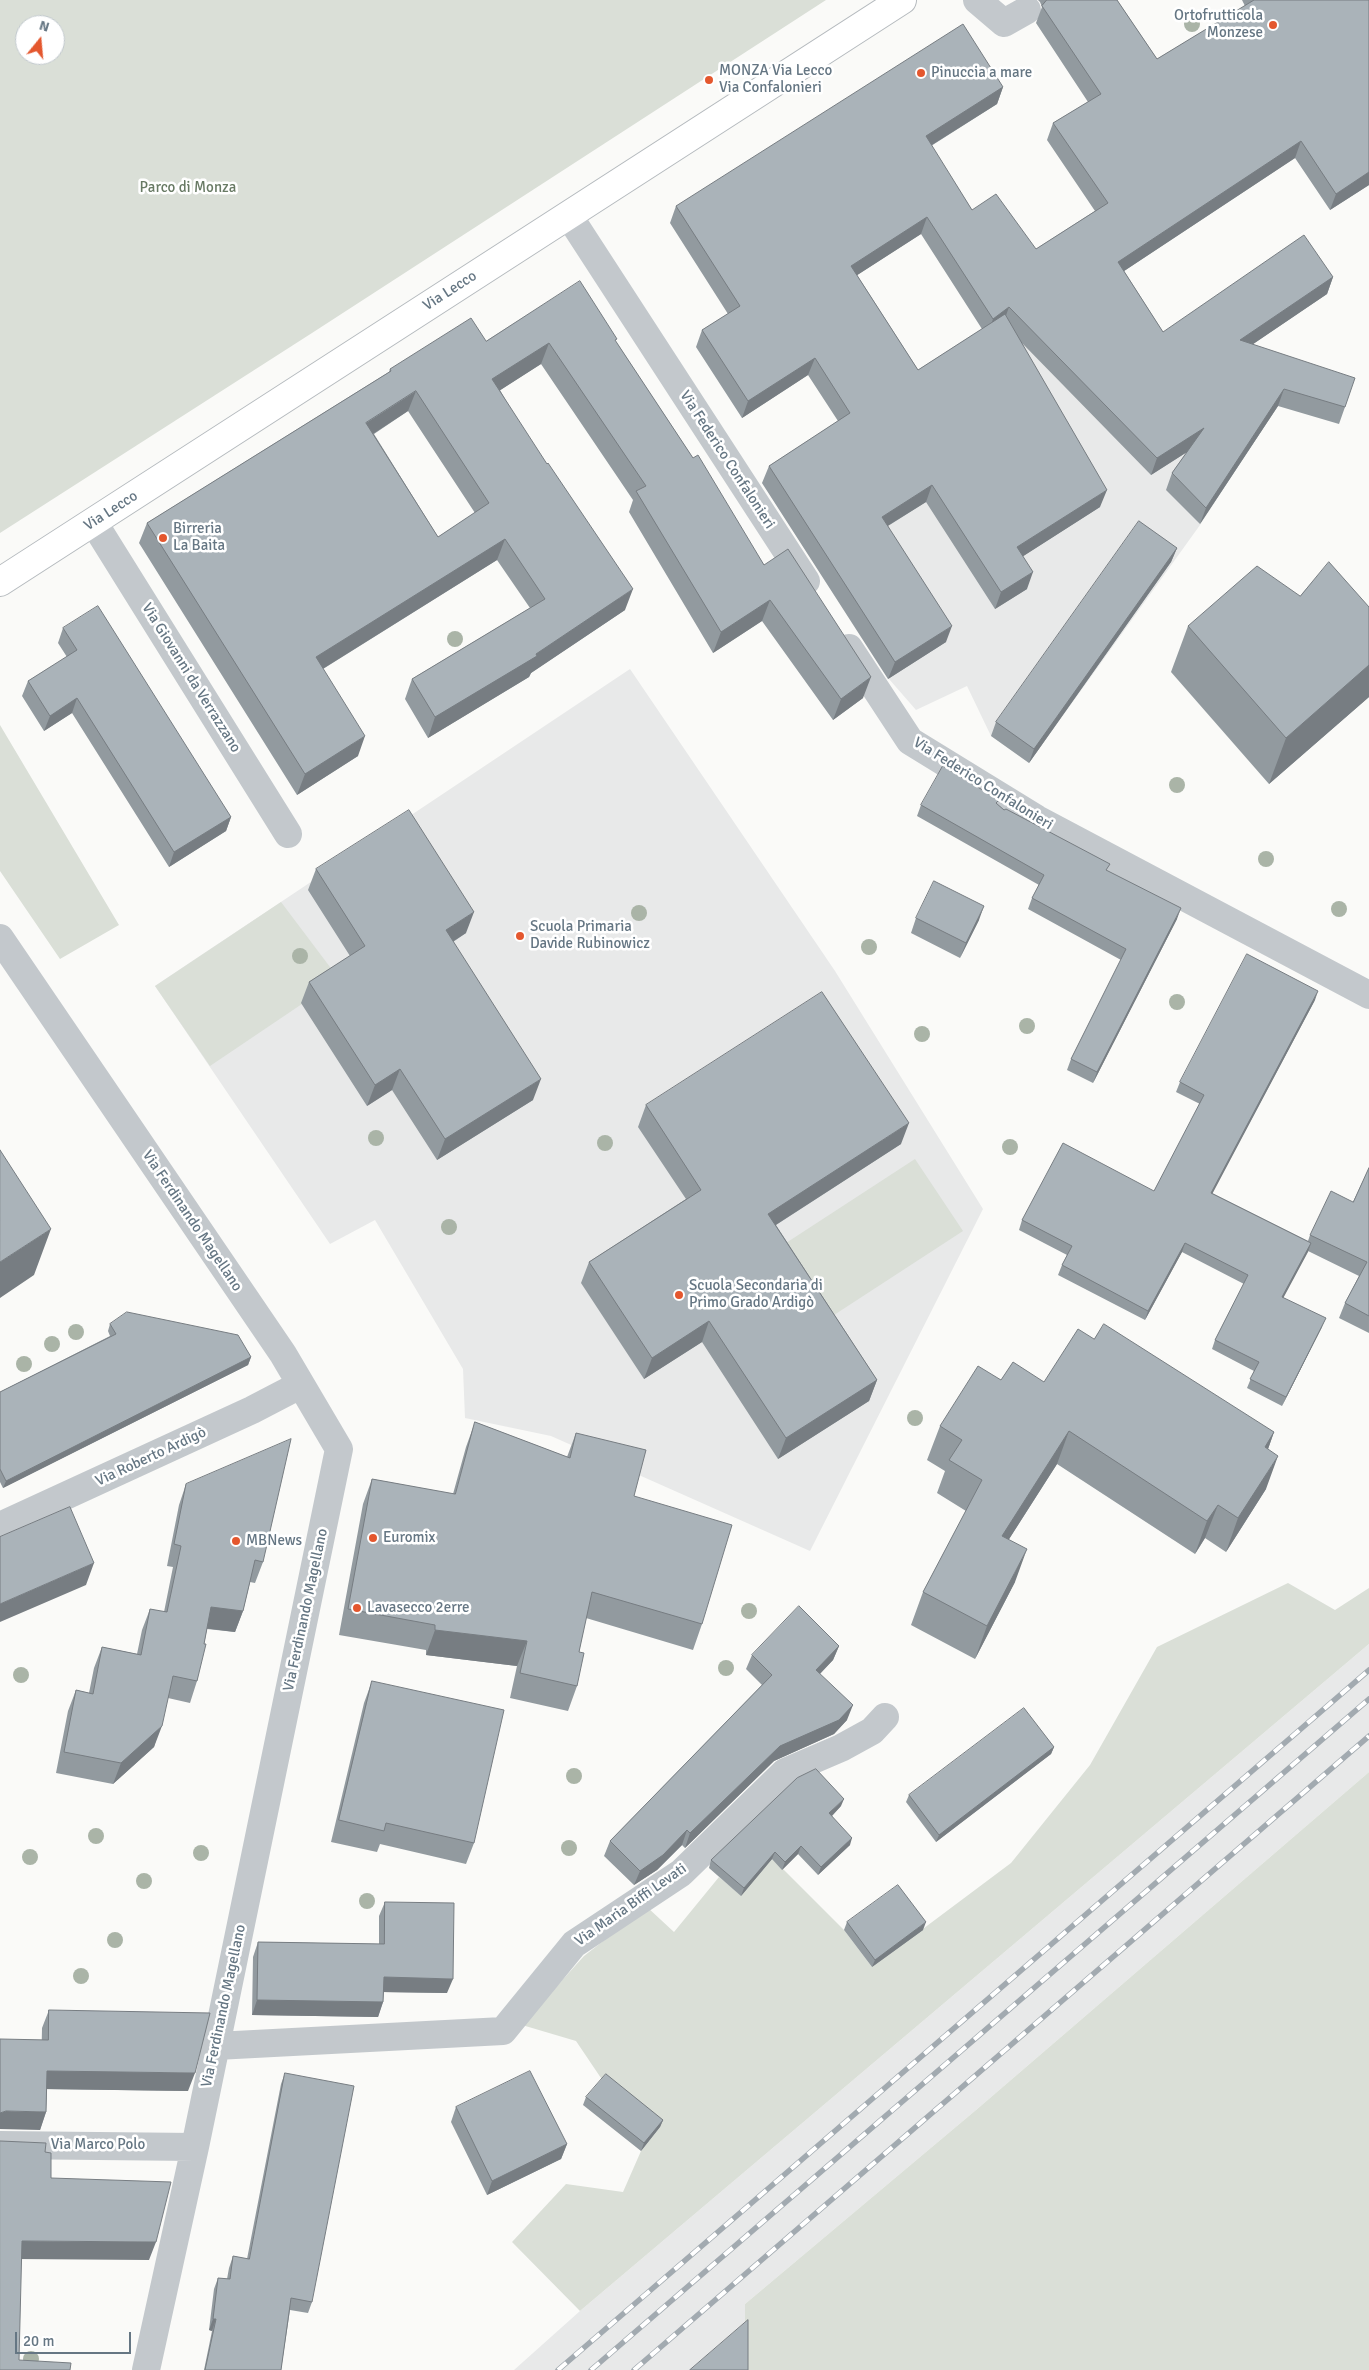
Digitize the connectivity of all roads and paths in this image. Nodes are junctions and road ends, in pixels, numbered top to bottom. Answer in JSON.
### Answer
{"nodes":[{"id":1,"x":902,"y":0,"type":"edge"},
{"id":2,"x":977,"y":0,"type":"edge"},
{"id":3,"x":1028,"y":10,"type":"dead end"},
{"id":4,"x":568,"y":216,"type":"junction"},
{"id":5,"x":94,"y":523,"type":"junction"},
{"id":6,"x":0,"y":582,"type":"edge"},
{"id":7,"x":818,"y":599,"type":"edge"},
{"id":8,"x":834,"y":624,"type":"edge"},
{"id":9,"x":288,"y":834,"type":"dead end"},
{"id":10,"x":0,"y":938,"type":"edge"},
{"id":11,"x":1369,"y":995,"type":"edge"},
{"id":12,"x":300,"y":1385,"type":"junction"},
{"id":13,"x":0,"y":1526,"type":"edge"},
{"id":14,"x":885,"y":1717,"type":"dead end"},
{"id":15,"x":216,"y":2046,"type":"junction"},
{"id":16,"x":0,"y":2145,"type":"edge"},
{"id":17,"x":195,"y":2147,"type":"junction"},
{"id":18,"x":146,"y":2370,"type":"edge"}],
"edges":[{"from":1,"to":4,"type":"main road","name":"Via Lecco"},
{"from":2,"to":3,"type":"street"},
{"from":4,"to":5,"type":"main road","name":"Via Lecco"},
{"from":4,"to":7,"type":"street","name":"Via Federico Confalonieri"},
{"from":5,"to":6,"type":"main road","name":"Via Lecco"},
{"from":5,"to":9,"type":"street","name":"Via Giovanni da Verrazzano"},
{"from":8,"to":11,"type":"street","name":"Via Federico Confalonieri"},
{"from":10,"to":12,"type":"street","name":"Via Ferdinando Magellano"},
{"from":12,"to":13,"type":"street","name":"Via Roberto Ardigò"},
{"from":12,"to":15,"type":"street","name":"Via Ferdinando Magellano"},
{"from":14,"to":15,"type":"street","name":"Via Maria Biffi Levati"},
{"from":15,"to":17,"type":"street","name":"Via Ferdinando Magellano"},
{"from":16,"to":17,"type":"street","name":"Via Marco Polo"},
{"from":17,"to":18,"type":"street","name":"Via Ferdinando Magellano"}]}
